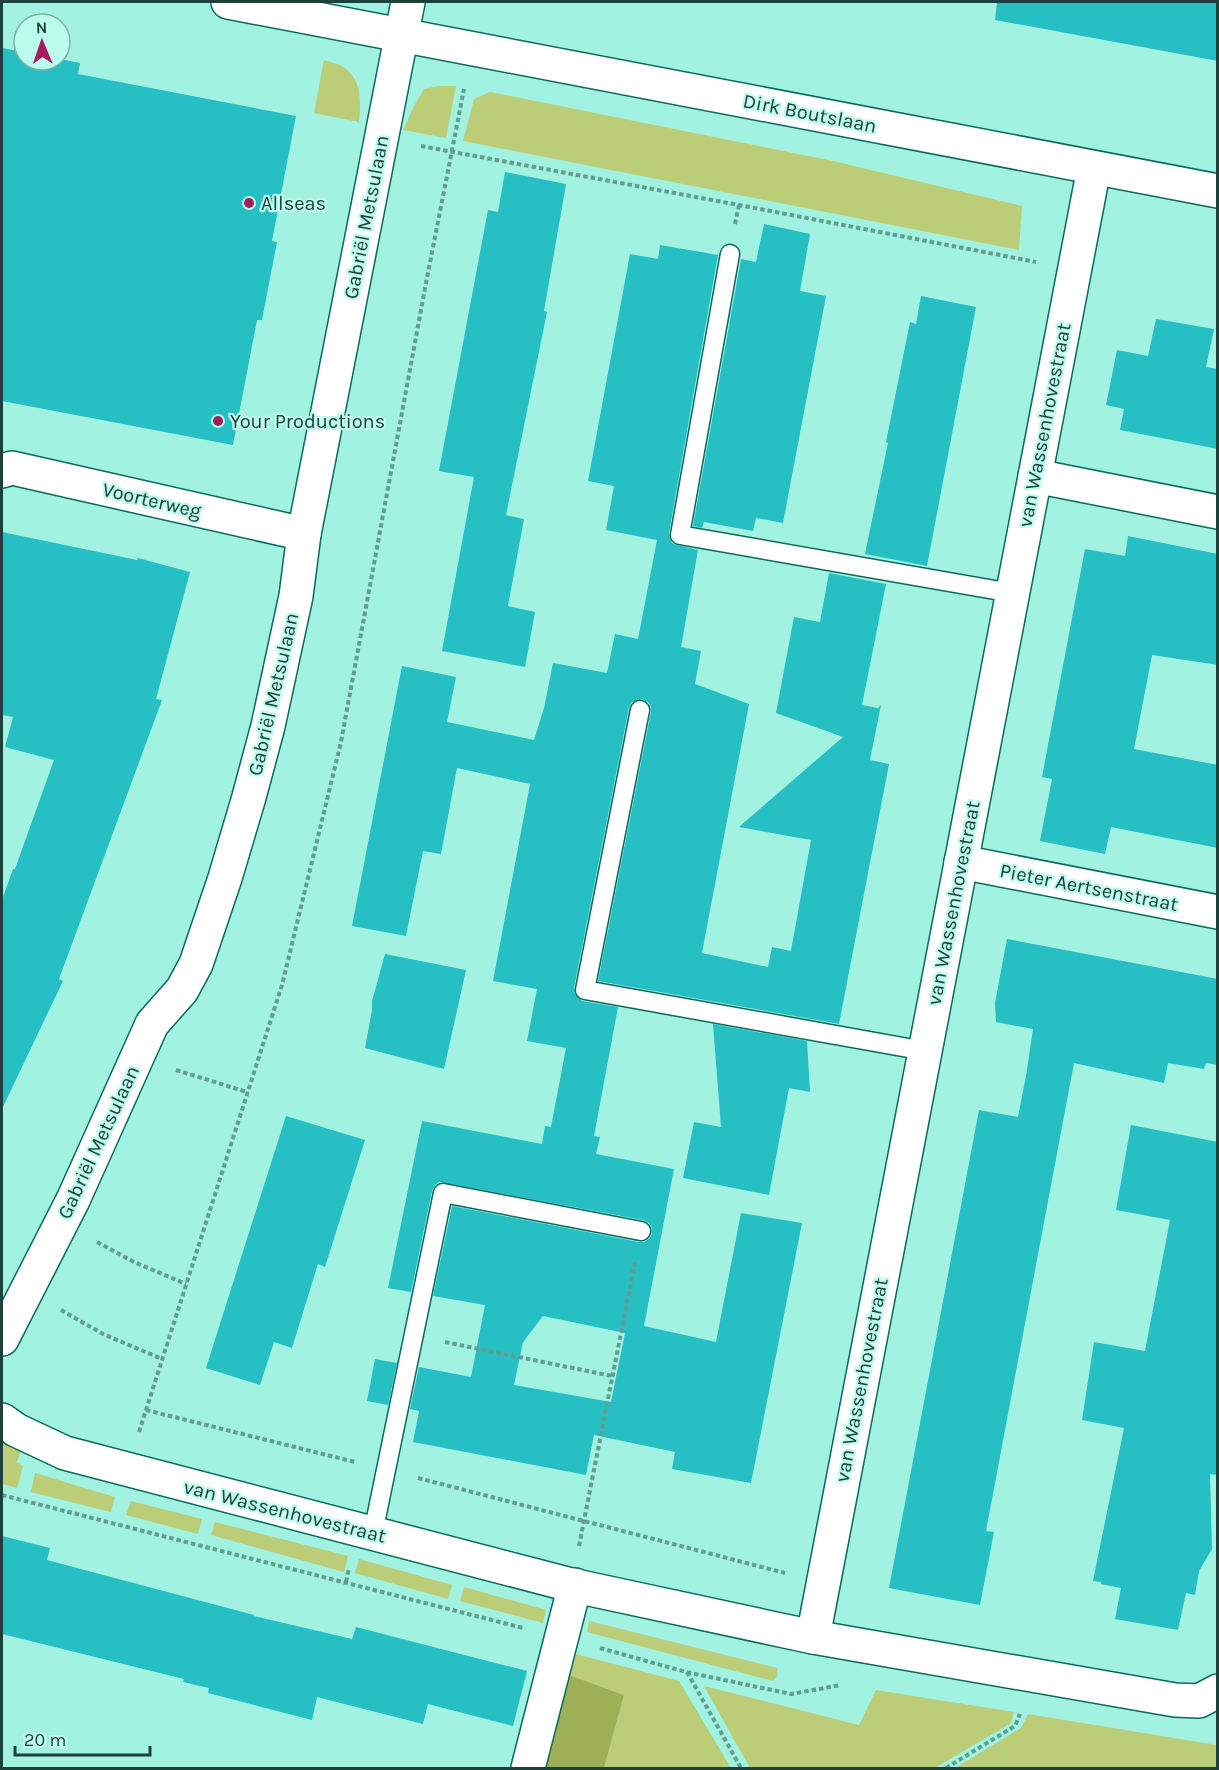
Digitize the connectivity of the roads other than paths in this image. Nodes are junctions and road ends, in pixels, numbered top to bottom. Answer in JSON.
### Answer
{"nodes":[{"id":1,"x":228,"y":2,"type":"edge"},
{"id":2,"x":408,"y":2,"type":"edge"},
{"id":3,"x":403,"y":35,"type":"junction"},
{"id":4,"x":1094,"y":168,"type":"junction"},
{"id":5,"x":1218,"y":191,"type":"edge"},
{"id":6,"x":730,"y":254,"type":"dead end"},
{"id":7,"x":2,"y":471,"type":"edge"},
{"id":8,"x":1035,"y":476,"type":"junction"},
{"id":9,"x":1218,"y":512,"type":"edge"},
{"id":10,"x":304,"y":534,"type":"junction"},
{"id":11,"x":1012,"y":593,"type":"junction"},
{"id":12,"x":640,"y":710,"type":"dead end"},
{"id":13,"x":961,"y":862,"type":"junction"},
{"id":14,"x":1218,"y":912,"type":"edge"},
{"id":15,"x":925,"y":1051,"type":"junction"},
{"id":16,"x":641,"y":1231,"type":"road end"},
{"id":17,"x":2,"y":1340,"type":"edge"},
{"id":18,"x":2,"y":1420,"type":"edge"},
{"id":19,"x":373,"y":1533,"type":"junction"},
{"id":20,"x":573,"y":1585,"type":"junction"},
{"id":21,"x":813,"y":1637,"type":"junction"},
{"id":22,"x":1218,"y":1691,"type":"edge"},
{"id":23,"x":528,"y":1768,"type":"edge"}],
"edges":[{"from":1,"to":3,"type":"street","name":"Dirk Boutslaan"},
{"from":2,"to":3,"type":"street","name":"Gabriël Metsulaan"},
{"from":3,"to":4,"type":"street","name":"Dirk Boutslaan"},
{"from":3,"to":10,"type":"street","name":"Gabriël Metsulaan"},
{"from":4,"to":5,"type":"street","name":"Dirk Boutslaan"},
{"from":4,"to":8,"type":"street","name":"van Wassenhovestraat"},
{"from":6,"to":11,"type":"lane"},
{"from":7,"to":10,"type":"street","name":"Voorterweg"},
{"from":8,"to":9,"type":"street"},
{"from":8,"to":11,"type":"street","name":"van Wassenhovestraat"},
{"from":10,"to":17,"type":"street","name":"Gabriël Metsulaan"},
{"from":11,"to":13,"type":"street","name":"van Wassenhovestraat"},
{"from":12,"to":15,"type":"lane"},
{"from":13,"to":14,"type":"street","name":"Pieter Aertsenstraat"},
{"from":13,"to":15,"type":"street","name":"van Wassenhovestraat"},
{"from":15,"to":21,"type":"street","name":"van Wassenhovestraat"},
{"from":16,"to":19,"type":"lane"},
{"from":18,"to":19,"type":"street","name":"van Wassenhovestraat"},
{"from":19,"to":20,"type":"street","name":"van Wassenhovestraat"},
{"from":20,"to":21,"type":"street","name":"van Wassenhovestraat"},
{"from":20,"to":23,"type":"street"},
{"from":21,"to":22,"type":"street","name":"van Wassenhovestraat"}]}
